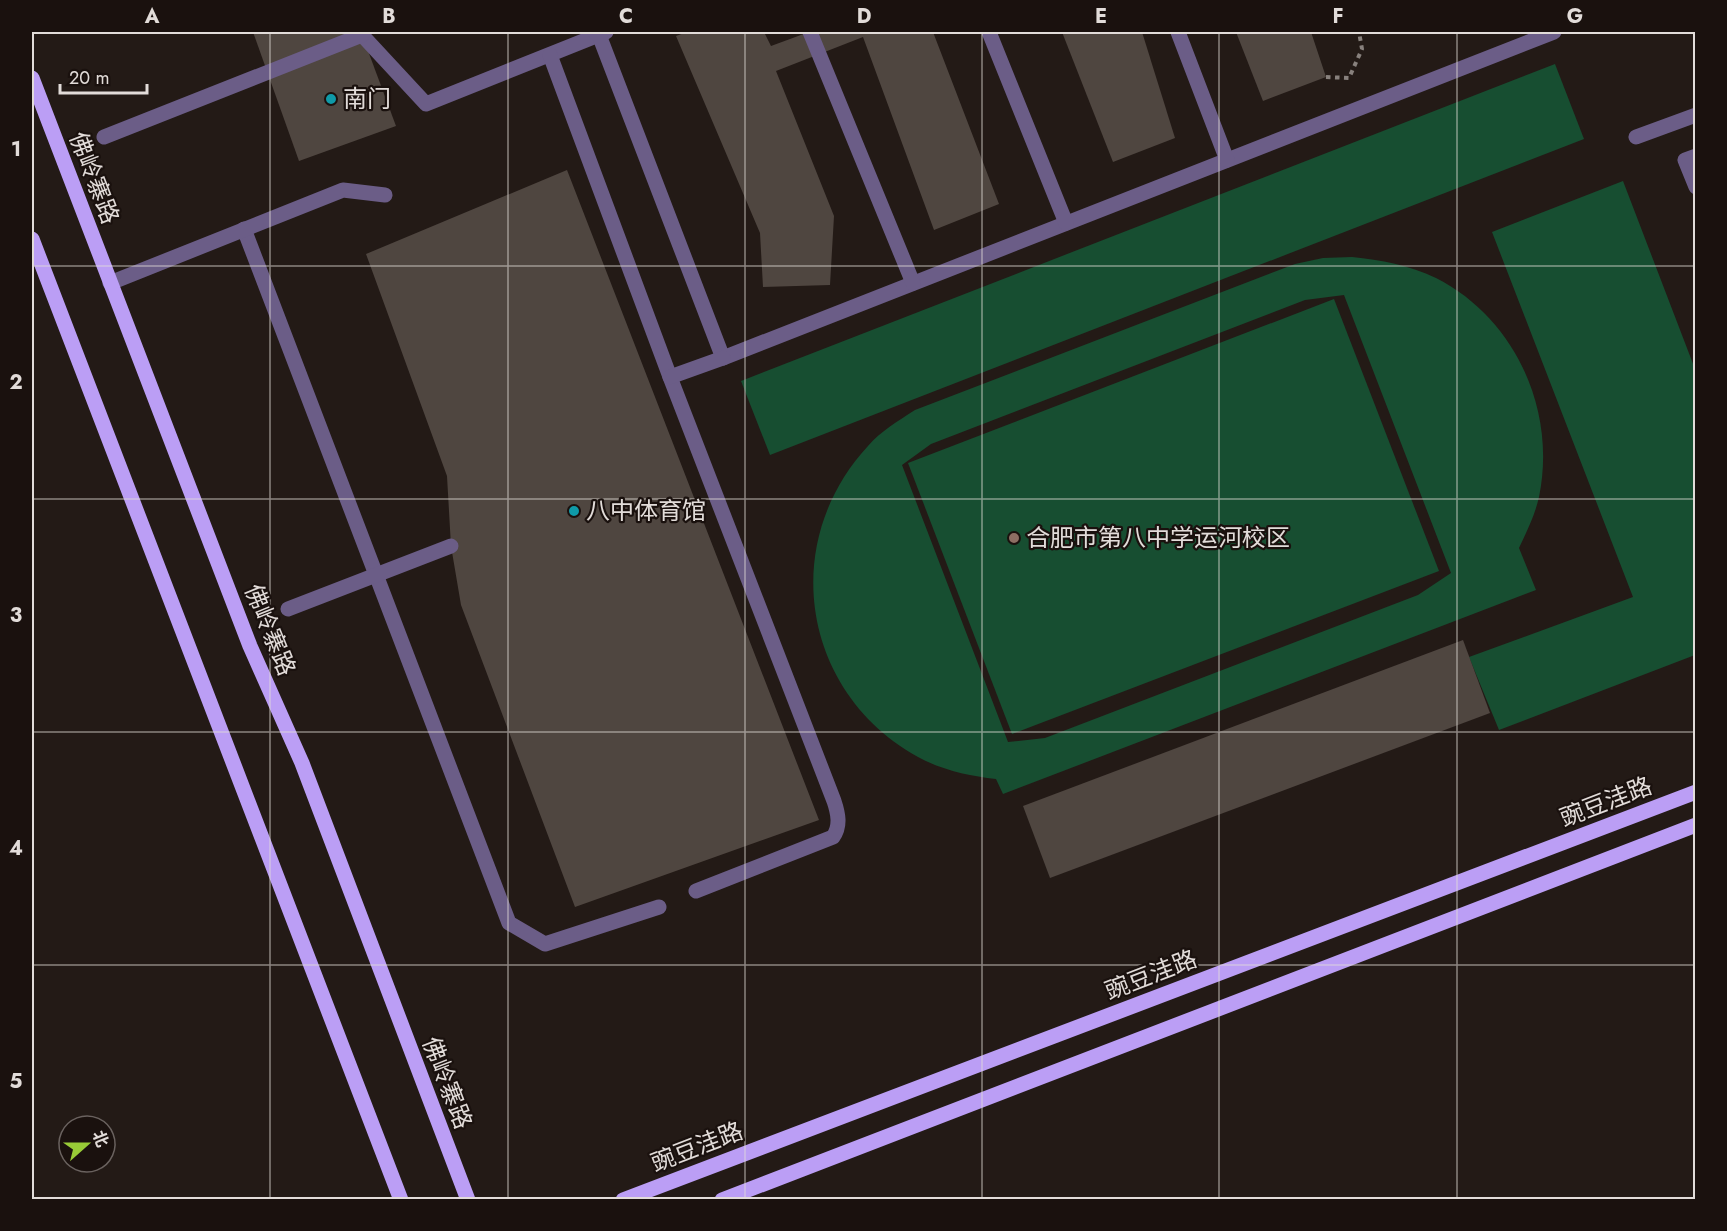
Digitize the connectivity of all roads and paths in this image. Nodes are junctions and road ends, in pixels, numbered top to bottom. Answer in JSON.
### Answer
{"nodes":[{"id":1,"x":601,"y":32,"type":"edge"},
{"id":2,"x":810,"y":32,"type":"edge"},
{"id":3,"x":989,"y":32,"type":"edge"},
{"id":4,"x":1178,"y":32,"type":"edge"},
{"id":5,"x":1359,"y":32,"type":"edge"},
{"id":6,"x":1554,"y":32,"type":"edge"},
{"id":7,"x":362,"y":33,"type":"edge"},
{"id":8,"x":550,"y":54,"type":"junction"},
{"id":9,"x":1326,"y":77,"type":"dead end"},
{"id":10,"x":32,"y":78,"type":"edge"},
{"id":11,"x":1695,"y":115,"type":"edge"},
{"id":12,"x":104,"y":137,"type":"dead end"},
{"id":13,"x":1636,"y":137,"type":"dead end"},
{"id":14,"x":1690,"y":158,"type":"edge"},
{"id":15,"x":1227,"y":160,"type":"junction"},
{"id":16,"x":1695,"y":187,"type":"edge"},
{"id":17,"x":385,"y":195,"type":"dead end"},
{"id":18,"x":1066,"y":223,"type":"junction"},
{"id":19,"x":244,"y":229,"type":"junction"},
{"id":20,"x":32,"y":239,"type":"edge"},
{"id":21,"x":110,"y":283,"type":"junction"},
{"id":22,"x":913,"y":283,"type":"junction"},
{"id":23,"x":723,"y":358,"type":"junction"},
{"id":24,"x":670,"y":377,"type":"junction"},
{"id":25,"x":451,"y":546,"type":"dead end"},
{"id":26,"x":377,"y":575,"type":"junction"},
{"id":27,"x":288,"y":609,"type":"dead end"},
{"id":28,"x":1695,"y":792,"type":"edge"},
{"id":29,"x":1695,"y":825,"type":"edge"},
{"id":30,"x":696,"y":891,"type":"dead end"},
{"id":31,"x":659,"y":907,"type":"dead end"},
{"id":32,"x":401,"y":1200,"type":"edge"},
{"id":33,"x":468,"y":1200,"type":"edge"},
{"id":34,"x":623,"y":1200,"type":"edge"},
{"id":35,"x":722,"y":1200,"type":"edge"}],
"edges":[{"from":1,"to":8,"type":"street"},
{"from":1,"to":23,"type":"street"},
{"from":2,"to":22,"type":"street"},
{"from":3,"to":18,"type":"street"},
{"from":4,"to":15,"type":"street"},
{"from":5,"to":9,"type":"path"},
{"from":6,"to":15,"type":"street"},
{"from":7,"to":8,"type":"street"},
{"from":7,"to":12,"type":"street"},
{"from":8,"to":24,"type":"street"},
{"from":10,"to":21,"type":"main road","name":"佛岭寨路"},
{"from":11,"to":13,"type":"street"},
{"from":14,"to":16,"type":"street"},
{"from":15,"to":18,"type":"street"},
{"from":17,"to":19,"type":"street"},
{"from":18,"to":22,"type":"street"},
{"from":19,"to":21,"type":"street"},
{"from":19,"to":26,"type":"street"},
{"from":20,"to":32,"type":"main road"},
{"from":21,"to":33,"type":"main road","name":"佛岭寨路"},
{"from":22,"to":23,"type":"street"},
{"from":23,"to":24,"type":"street"},
{"from":24,"to":30,"type":"street"},
{"from":25,"to":26,"type":"street"},
{"from":26,"to":27,"type":"street"},
{"from":26,"to":31,"type":"street"},
{"from":28,"to":34,"type":"main road","name":"豌豆洼路"},
{"from":29,"to":35,"type":"main road"}]}
